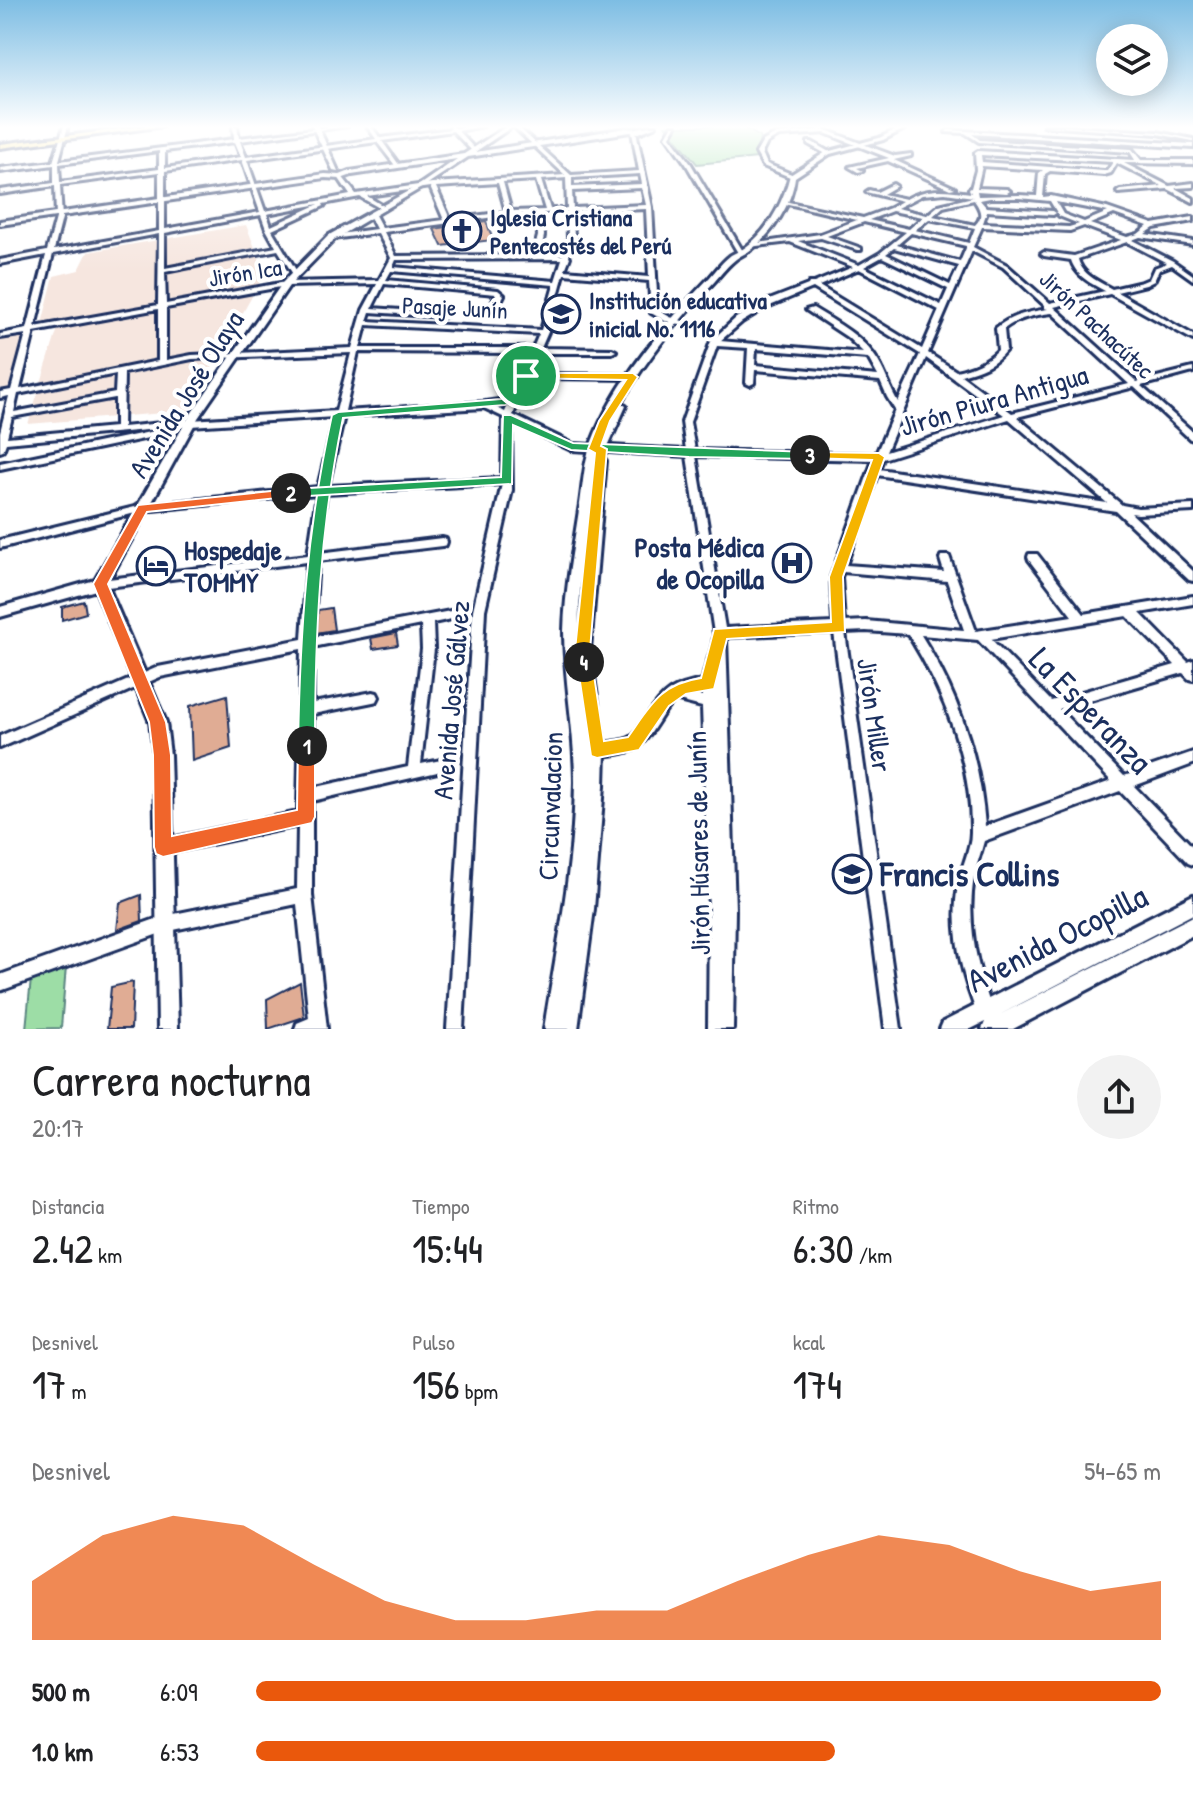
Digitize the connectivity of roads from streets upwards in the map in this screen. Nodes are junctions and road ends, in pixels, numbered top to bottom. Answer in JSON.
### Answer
{"nodes":[{"id":1,"x":57,"y":174,"type":"edge"},
{"id":2,"x":105,"y":174,"type":"edge"},
{"id":3,"x":130,"y":174,"type":"edge"},
{"id":4,"x":162,"y":174,"type":"edge"},
{"id":5,"x":250,"y":174,"type":"edge"},
{"id":6,"x":338,"y":174,"type":"edge"},
{"id":7,"x":441,"y":174,"type":"edge"},
{"id":8,"x":605,"y":174,"type":"edge"},
{"id":9,"x":642,"y":174,"type":"edge"},
{"id":10,"x":698,"y":174,"type":"edge"},
{"id":11,"x":787,"y":174,"type":"edge"},
{"id":12,"x":795,"y":174,"type":"edge"},
{"id":13,"x":923,"y":174,"type":"edge"},
{"id":14,"x":978,"y":174,"type":"edge"},
{"id":15,"x":1042,"y":174,"type":"edge"},
{"id":16,"x":1141,"y":174,"type":"edge"},
{"id":17,"x":333,"y":175,"type":"junction"},
{"id":18,"x":569,"y":176,"type":"junction"},
{"id":19,"x":792,"y":176,"type":"junction"},
{"id":20,"x":106,"y":177,"type":"junction"},
{"id":21,"x":538,"y":178,"type":"junction"},
{"id":22,"x":500,"y":181,"type":"junction"},
{"id":23,"x":58,"y":184,"type":"junction"},
{"id":24,"x":426,"y":185,"type":"junction"},
{"id":25,"x":1193,"y":185,"type":"edge"},
{"id":26,"x":253,"y":186,"type":"junction"},
{"id":27,"x":645,"y":186,"type":"junction"},
{"id":28,"x":893,"y":186,"type":"dead end"},
{"id":29,"x":1164,"y":187,"type":"junction"},
{"id":30,"x":570,"y":189,"type":"junction"},
{"id":31,"x":0,"y":192,"type":"edge"},
{"id":32,"x":869,"y":192,"type":"dead end"},
{"id":33,"x":960,"y":192,"type":"junction"},
{"id":34,"x":1120,"y":192,"type":"dead end"},
{"id":35,"x":878,"y":194,"type":"junction"},
{"id":36,"x":973,"y":194,"type":"junction"},
{"id":37,"x":357,"y":195,"type":"junction"},
{"id":38,"x":1041,"y":196,"type":"junction"},
{"id":39,"x":1051,"y":198,"type":"junction"},
{"id":40,"x":161,"y":200,"type":"junction"},
{"id":41,"x":613,"y":200,"type":"dead end"},
{"id":42,"x":904,"y":200,"type":"junction"},
{"id":43,"x":1193,"y":200,"type":"edge"},
{"id":44,"x":786,"y":202,"type":"junction"},
{"id":45,"x":325,"y":203,"type":"junction"},
{"id":46,"x":649,"y":207,"type":"junction"},
{"id":47,"x":617,"y":208,"type":"junction"},
{"id":48,"x":892,"y":209,"type":"junction"},
{"id":49,"x":984,"y":209,"type":"junction"},
{"id":50,"x":572,"y":210,"type":"junction"},
{"id":51,"x":544,"y":211,"type":"junction"},
{"id":52,"x":378,"y":212,"type":"junction"},
{"id":53,"x":509,"y":213,"type":"junction"},
{"id":54,"x":1053,"y":213,"type":"dead end"},
{"id":55,"x":1112,"y":213,"type":"junction"},
{"id":56,"x":263,"y":214,"type":"junction"},
{"id":57,"x":59,"y":215,"type":"junction"},
{"id":58,"x":926,"y":217,"type":"junction"},
{"id":59,"x":864,"y":219,"type":"junction"},
{"id":60,"x":1193,"y":219,"type":"edge"},
{"id":61,"x":448,"y":222,"type":"junction"},
{"id":62,"x":0,"y":223,"type":"edge"},
{"id":63,"x":1083,"y":225,"type":"junction"},
{"id":64,"x":978,"y":226,"type":"junction"},
{"id":65,"x":1152,"y":226,"type":"junction"},
{"id":66,"x":269,"y":229,"type":"junction"},
{"id":67,"x":910,"y":230,"type":"junction"},
{"id":68,"x":383,"y":231,"type":"junction"},
{"id":69,"x":162,"y":232,"type":"junction"},
{"id":70,"x":1140,"y":235,"type":"junction"},
{"id":71,"x":821,"y":236,"type":"junction"},
{"id":72,"x":332,"y":237,"type":"junction"},
{"id":73,"x":731,"y":237,"type":"junction"},
{"id":74,"x":1128,"y":240,"type":"junction"},
{"id":75,"x":790,"y":241,"type":"junction"},
{"id":76,"x":1193,"y":243,"type":"edge"},
{"id":77,"x":892,"y":245,"type":"junction"},
{"id":78,"x":750,"y":246,"type":"junction"},
{"id":79,"x":970,"y":246,"type":"junction"},
{"id":80,"x":280,"y":248,"type":"junction"},
{"id":81,"x":859,"y":249,"type":"dead end"},
{"id":82,"x":52,"y":253,"type":"junction"},
{"id":83,"x":882,"y":254,"type":"junction"},
{"id":84,"x":1044,"y":254,"type":"dead end"},
{"id":85,"x":536,"y":257,"type":"junction"},
{"id":86,"x":567,"y":257,"type":"junction"},
{"id":87,"x":1074,"y":258,"type":"junction"},
{"id":88,"x":0,"y":262,"type":"edge"},
{"id":89,"x":1171,"y":262,"type":"junction"},
{"id":90,"x":392,"y":264,"type":"junction"},
{"id":91,"x":962,"y":265,"type":"junction"},
{"id":92,"x":859,"y":267,"type":"junction"},
{"id":93,"x":162,"y":271,"type":"junction"},
{"id":94,"x":1193,"y":271,"type":"edge"},
{"id":95,"x":563,"y":272,"type":"junction"},
{"id":96,"x":1181,"y":272,"type":"junction"},
{"id":97,"x":1193,"y":278,"type":"edge"},
{"id":98,"x":647,"y":279,"type":"dead end"},
{"id":99,"x":291,"y":280,"type":"junction"},
{"id":100,"x":381,"y":282,"type":"junction"},
{"id":101,"x":559,"y":283,"type":"junction"},
{"id":102,"x":811,"y":284,"type":"junction"},
{"id":103,"x":952,"y":288,"type":"junction"},
{"id":104,"x":1114,"y":293,"type":"junction"},
{"id":105,"x":162,"y":307,"type":"junction"},
{"id":106,"x":1049,"y":308,"type":"junction"},
{"id":107,"x":943,"y":309,"type":"junction"},
{"id":108,"x":367,"y":310,"type":"junction"},
{"id":109,"x":810,"y":310,"type":"dead end"},
{"id":110,"x":492,"y":311,"type":"dead end"},
{"id":111,"x":444,"y":315,"type":"dead end"},
{"id":112,"x":681,"y":322,"type":"junction"},
{"id":113,"x":363,"y":323,"type":"junction"},
{"id":114,"x":31,"y":330,"type":"junction"},
{"id":115,"x":544,"y":332,"type":"junction"},
{"id":116,"x":0,"y":336,"type":"edge"},
{"id":117,"x":1193,"y":338,"type":"edge"},
{"id":118,"x":714,"y":343,"type":"junction"},
{"id":119,"x":752,"y":346,"type":"junction"},
{"id":120,"x":355,"y":350,"type":"junction"},
{"id":121,"x":537,"y":350,"type":"junction"},
{"id":122,"x":612,"y":351,"type":"dead end"},
{"id":123,"x":924,"y":353,"type":"junction"},
{"id":124,"x":871,"y":356,"type":"junction"},
{"id":125,"x":235,"y":357,"type":"junction"},
{"id":126,"x":162,"y":362,"type":"junction"},
{"id":127,"x":751,"y":367,"type":"junction"},
{"id":128,"x":1193,"y":370,"type":"edge"},
{"id":129,"x":120,"y":371,"type":"junction"},
{"id":130,"x":956,"y":374,"type":"junction"},
{"id":131,"x":526,"y":376,"type":"junction"},
{"id":132,"x":633,"y":377,"type":"junction"},
{"id":133,"x":881,"y":379,"type":"junction"},
{"id":134,"x":750,"y":383,"type":"dead end"},
{"id":135,"x":1134,"y":385,"type":"junction"},
{"id":136,"x":16,"y":392,"type":"junction"},
{"id":137,"x":0,"y":395,"type":"edge"},
{"id":138,"x":119,"y":395,"type":"junction"},
{"id":139,"x":485,"y":405,"type":"junction"},
{"id":140,"x":900,"y":410,"type":"junction"},
{"id":141,"x":10,"y":415,"type":"junction"},
{"id":142,"x":338,"y":415,"type":"junction"},
{"id":143,"x":1011,"y":416,"type":"junction"},
{"id":144,"x":507,"y":418,"type":"junction"},
{"id":145,"x":189,"y":425,"type":"junction"},
{"id":146,"x":119,"y":429,"type":"junction"},
{"id":147,"x":1193,"y":437,"type":"edge"},
{"id":148,"x":1,"y":444,"type":"edge"},
{"id":149,"x":598,"y":449,"type":"junction"},
{"id":150,"x":689,"y":453,"type":"junction"},
{"id":151,"x":879,"y":457,"type":"junction"},
{"id":152,"x":0,"y":466,"type":"edge"},
{"id":153,"x":874,"y":471,"type":"junction"},
{"id":154,"x":507,"y":481,"type":"junction"},
{"id":155,"x":322,"y":490,"type":"junction"},
{"id":156,"x":1119,"y":507,"type":"junction"},
{"id":157,"x":143,"y":508,"type":"junction"},
{"id":158,"x":1193,"y":508,"type":"edge"},
{"id":159,"x":442,"y":542,"type":"dead end"},
{"id":160,"x":0,"y":544,"type":"edge"},
{"id":161,"x":313,"y":557,"type":"junction"},
{"id":162,"x":1033,"y":557,"type":"dead end"},
{"id":163,"x":945,"y":559,"type":"dead end"},
{"id":164,"x":839,"y":568,"type":"junction"},
{"id":165,"x":950,"y":577,"type":"junction"},
{"id":166,"x":1193,"y":577,"type":"edge"},
{"id":167,"x":100,"y":584,"type":"junction"},
{"id":168,"x":1193,"y":600,"type":"edge"},
{"id":169,"x":1130,"y":611,"type":"junction"},
{"id":170,"x":0,"y":612,"type":"edge"},
{"id":171,"x":461,"y":613,"type":"dead end"},
{"id":172,"x":1081,"y":619,"type":"junction"},
{"id":173,"x":427,"y":621,"type":"junction"},
{"id":174,"x":839,"y":628,"type":"junction"},
{"id":175,"x":911,"y":630,"type":"junction"},
{"id":176,"x":977,"y":635,"type":"junction"},
{"id":177,"x":720,"y":640,"type":"junction"},
{"id":178,"x":307,"y":645,"type":"junction"},
{"id":179,"x":1191,"y":669,"type":"edge"},
{"id":180,"x":141,"y":681,"type":"junction"},
{"id":181,"x":708,"y":684,"type":"junction"},
{"id":182,"x":672,"y":694,"type":"junction"},
{"id":183,"x":373,"y":697,"type":"dead end"},
{"id":184,"x":708,"y":703,"type":"junction"},
{"id":185,"x":1049,"y":707,"type":"junction"},
{"id":186,"x":307,"y":710,"type":"junction"},
{"id":187,"x":0,"y":742,"type":"edge"},
{"id":188,"x":590,"y":751,"type":"junction"},
{"id":189,"x":1193,"y":758,"type":"edge"},
{"id":190,"x":441,"y":766,"type":"dead end"},
{"id":191,"x":414,"y":771,"type":"junction"},
{"id":192,"x":1122,"y":783,"type":"junction"},
{"id":193,"x":306,"y":796,"type":"junction"},
{"id":194,"x":306,"y":817,"type":"junction"},
{"id":195,"x":978,"y":836,"type":"junction"},
{"id":196,"x":163,"y":847,"type":"junction"},
{"id":197,"x":1193,"y":858,"type":"edge"},
{"id":198,"x":304,"y":895,"type":"junction"},
{"id":199,"x":1193,"y":904,"type":"edge"},
{"id":200,"x":164,"y":924,"type":"junction"},
{"id":201,"x":1193,"y":925,"type":"edge"},
{"id":202,"x":0,"y":983,"type":"edge"},
{"id":203,"x":988,"y":1021,"type":"edge"},
{"id":204,"x":313,"y":1027,"type":"edge"},
{"id":205,"x":168,"y":1029,"type":"edge"},
{"id":206,"x":455,"y":1029,"type":"edge"},
{"id":207,"x":554,"y":1029,"type":"edge"},
{"id":208,"x":568,"y":1029,"type":"edge"},
{"id":209,"x":716,"y":1029,"type":"edge"},
{"id":210,"x":725,"y":1029,"type":"edge"},
{"id":211,"x":893,"y":1029,"type":"edge"},
{"id":212,"x":950,"y":1029,"type":"edge"}],
"edges":[{"from":1,"to":23,"type":"street"},
{"from":2,"to":20,"type":"street"},
{"from":3,"to":20,"type":"street"},
{"from":4,"to":40,"type":"street"},
{"from":5,"to":26,"type":"street"},
{"from":6,"to":17,"type":"street"},
{"from":7,"to":24,"type":"street","name":"Avenida José Olaya"},
{"from":8,"to":18,"type":"street"},
{"from":9,"to":27,"type":"street"},
{"from":10,"to":73,"type":"street"},
{"from":11,"to":19,"type":"street"},
{"from":12,"to":19,"type":"street"},
{"from":13,"to":33,"type":"street"},
{"from":14,"to":36,"type":"street"},
{"from":15,"to":38,"type":"street"},
{"from":16,"to":29,"type":"street"},
{"from":17,"to":26,"type":"street"},
{"from":17,"to":37,"type":"street"},
{"from":18,"to":21,"type":"street"},
{"from":18,"to":30,"type":"street","name":"Avenida José Gálvez"},
{"from":19,"to":44,"type":"street","name":"Circunvalacion"},
{"from":20,"to":23,"type":"street"},
{"from":21,"to":22,"type":"street"},
{"from":21,"to":51,"type":"street"},
{"from":22,"to":24,"type":"street"},
{"from":22,"to":53,"type":"street"},
{"from":23,"to":31,"type":"street"},
{"from":23,"to":57,"type":"street"},
{"from":24,"to":37,"type":"street"},
{"from":24,"to":52,"type":"street","name":"Avenida José Olaya"},
{"from":24,"to":61,"type":"street"},
{"from":25,"to":29,"type":"street"},
{"from":26,"to":40,"type":"street"},
{"from":26,"to":56,"type":"street"},
{"from":27,"to":30,"type":"street"},
{"from":27,"to":46,"type":"street"},
{"from":28,"to":35,"type":"street"},
{"from":29,"to":34,"type":"street"},
{"from":29,"to":43,"type":"street"},
{"from":30,"to":50,"type":"street","name":"Avenida José Gálvez"},
{"from":32,"to":35,"type":"street"},
{"from":33,"to":36,"type":"street"},
{"from":33,"to":42,"type":"street"},
{"from":35,"to":42,"type":"street"},
{"from":36,"to":38,"type":"street"},
{"from":36,"to":49,"type":"street"},
{"from":36,"to":58,"type":"street"},
{"from":37,"to":45,"type":"street"},
{"from":37,"to":52,"type":"street"},
{"from":38,"to":39,"type":"street"},
{"from":39,"to":55,"type":"street"},
{"from":39,"to":63,"type":"street"},
{"from":40,"to":57,"type":"street"},
{"from":40,"to":69,"type":"street"},
{"from":41,"to":47,"type":"street"},
{"from":42,"to":48,"type":"street"},
{"from":44,"to":59,"type":"street","name":"Jirón Pachacútec"},
{"from":44,"to":78,"type":"street","name":"Circunvalacion"},
{"from":45,"to":56,"type":"street"},
{"from":45,"to":66,"type":"street"},
{"from":46,"to":47,"type":"street"},
{"from":46,"to":112,"type":"street"},
{"from":47,"to":50,"type":"street"},
{"from":48,"to":58,"type":"street"},
{"from":48,"to":59,"type":"street"},
{"from":49,"to":54,"type":"street"},
{"from":49,"to":64,"type":"street","name":"Jirón Miller"},
{"from":50,"to":51,"type":"street"},
{"from":50,"to":86,"type":"street","name":"Avenida José Gálvez"},
{"from":51,"to":53,"type":"street"},
{"from":51,"to":85,"type":"street"},
{"from":52,"to":68,"type":"street"},
{"from":52,"to":72,"type":"street","name":"Avenida José Olaya"},
{"from":53,"to":61,"type":"street"},
{"from":55,"to":63,"type":"street"},
{"from":55,"to":65,"type":"street"},
{"from":56,"to":66,"type":"street"},
{"from":56,"to":69,"type":"street"},
{"from":57,"to":62,"type":"street"},
{"from":57,"to":82,"type":"street"},
{"from":58,"to":64,"type":"street"},
{"from":58,"to":67,"type":"street"},
{"from":59,"to":67,"type":"street","name":"Jirón Pachacútec"},
{"from":59,"to":71,"type":"street"},
{"from":60,"to":65,"type":"street"},
{"from":61,"to":68,"type":"street"},
{"from":63,"to":64,"type":"street"},
{"from":63,"to":74,"type":"street"},
{"from":64,"to":79,"type":"street","name":"Jirón Miller"},
{"from":65,"to":70,"type":"street"},
{"from":66,"to":80,"type":"street"},
{"from":67,"to":77,"type":"street"},
{"from":67,"to":79,"type":"street","name":"Jirón Pachacútec"},
{"from":68,"to":72,"type":"street"},
{"from":68,"to":90,"type":"street"},
{"from":69,"to":82,"type":"street"},
{"from":69,"to":93,"type":"street"},
{"from":70,"to":74,"type":"street"},
{"from":70,"to":76,"type":"street"},
{"from":71,"to":75,"type":"street"},
{"from":71,"to":81,"type":"street"},
{"from":72,"to":99,"type":"street","name":"Avenida José Olaya"},
{"from":73,"to":78,"type":"street"},
{"from":73,"to":78,"type":"street"},
{"from":74,"to":87,"type":"street"},
{"from":74,"to":89,"type":"street"},
{"from":75,"to":78,"type":"street"},
{"from":75,"to":92,"type":"street"},
{"from":77,"to":83,"type":"street"},
{"from":77,"to":91,"type":"street"},
{"from":78,"to":112,"type":"street","name":"Circunvalacion"},
{"from":79,"to":91,"type":"street","name":"Jirón Miller"},
{"from":79,"to":106,"type":"street","name":"Jirón Pachacútec"},
{"from":80,"to":93,"type":"street"},
{"from":80,"to":99,"type":"street"},
{"from":82,"to":88,"type":"street"},
{"from":82,"to":114,"type":"street"},
{"from":83,"to":92,"type":"street"},
{"from":83,"to":103,"type":"street"},
{"from":84,"to":87,"type":"street"},
{"from":85,"to":86,"type":"street"},
{"from":85,"to":90,"type":"street"},
{"from":86,"to":95,"type":"street","name":"Avenida José Gálvez"},
{"from":87,"to":104,"type":"street"},
{"from":89,"to":94,"type":"street"},
{"from":89,"to":96,"type":"street"},
{"from":89,"to":104,"type":"street"},
{"from":90,"to":100,"type":"street"},
{"from":90,"to":101,"type":"street"},
{"from":91,"to":103,"type":"street","name":"Jirón Miller"},
{"from":92,"to":102,"type":"street"},
{"from":92,"to":107,"type":"street"},
{"from":93,"to":105,"type":"street"},
{"from":94,"to":96,"type":"street"},
{"from":95,"to":98,"type":"street"},
{"from":95,"to":101,"type":"street","name":"Avenida José Gálvez"},
{"from":96,"to":97,"type":"street"},
{"from":99,"to":100,"type":"street","name":"Jirón Ica"},
{"from":99,"to":105,"type":"street","name":"Jirón Ica"},
{"from":99,"to":125,"type":"street","name":"Avenida José Olaya"},
{"from":100,"to":108,"type":"street"},
{"from":100,"to":110,"type":"street","name":"Jirón Ica"},
{"from":101,"to":115,"type":"street","name":"Avenida José Gálvez"},
{"from":102,"to":118,"type":"street"},
{"from":102,"to":123,"type":"street"},
{"from":103,"to":107,"type":"street","name":"Jirón Miller"},
{"from":104,"to":106,"type":"street"},
{"from":104,"to":117,"type":"street"},
{"from":105,"to":114,"type":"street","name":"Jirón Ica"},
{"from":105,"to":126,"type":"street"},
{"from":106,"to":130,"type":"street"},
{"from":106,"to":135,"type":"street","name":"Jirón Pachacútec"},
{"from":107,"to":123,"type":"street","name":"Jirón Miller"},
{"from":108,"to":111,"type":"street"},
{"from":108,"to":113,"type":"street"},
{"from":109,"to":124,"type":"street"},
{"from":112,"to":132,"type":"street","name":"Circunvalacion"},
{"from":112,"to":149,"type":"street","name":"Circunvalacion"},
{"from":113,"to":115,"type":"street","name":"Pasaje Junín"},
{"from":113,"to":120,"type":"street"},
{"from":114,"to":116,"type":"street","name":"Jirón Ica"},
{"from":114,"to":136,"type":"street"},
{"from":115,"to":121,"type":"street","name":"Avenida José Gálvez"},
{"from":118,"to":119,"type":"street"},
{"from":118,"to":150,"type":"street","name":"Jirón Húsares de Junín"},
{"from":119,"to":124,"type":"street"},
{"from":119,"to":127,"type":"street"},
{"from":120,"to":121,"type":"street"},
{"from":120,"to":125,"type":"street"},
{"from":120,"to":142,"type":"street"},
{"from":121,"to":122,"type":"street"},
{"from":121,"to":131,"type":"street","name":"Avenida José Gálvez"},
{"from":123,"to":130,"type":"street"},
{"from":123,"to":140,"type":"street","name":"Jirón Miller"},
{"from":124,"to":133,"type":"street"},
{"from":125,"to":126,"type":"street"},
{"from":125,"to":145,"type":"street","name":"Avenida José Olaya"},
{"from":126,"to":129,"type":"street"},
{"from":127,"to":133,"type":"street"},
{"from":127,"to":134,"type":"street"},
{"from":128,"to":135,"type":"street","name":"Jirón Piura Antigua"},
{"from":129,"to":136,"type":"street"},
{"from":129,"to":138,"type":"street"},
{"from":130,"to":143,"type":"street"},
{"from":131,"to":132,"type":"street"},
{"from":131,"to":139,"type":"street"},
{"from":131,"to":144,"type":"street","name":"Avenida José Gálvez"},
{"from":132,"to":149,"type":"street","name":"Circunvalacion"},
{"from":133,"to":140,"type":"street"},
{"from":135,"to":143,"type":"street","name":"Jirón Piura Antigua"},
{"from":135,"to":147,"type":"street","name":"Jirón Pachacútec"},
{"from":136,"to":137,"type":"street"},
{"from":136,"to":141,"type":"street"},
{"from":138,"to":141,"type":"street"},
{"from":138,"to":146,"type":"street"},
{"from":139,"to":142,"type":"street"},
{"from":139,"to":144,"type":"street","name":"Jirón Piura Antigua"},
{"from":140,"to":151,"type":"street","name":"Jirón Miller"},
{"from":141,"to":148,"type":"street"},
{"from":142,"to":145,"type":"street"},
{"from":142,"to":155,"type":"street"},
{"from":143,"to":151,"type":"street","name":"Jirón Piura Antigua"},
{"from":143,"to":156,"type":"street"},
{"from":144,"to":149,"type":"street","name":"Jirón Piura Antigua"},
{"from":144,"to":154,"type":"street","name":"Avenida José Gálvez"},
{"from":145,"to":146,"type":"street"},
{"from":145,"to":152,"type":"street"},
{"from":145,"to":157,"type":"street","name":"Avenida José Olaya"},
{"from":146,"to":148,"type":"street"},
{"from":149,"to":150,"type":"street","name":"Jirón Piura Antigua"},
{"from":149,"to":188,"type":"street","name":"Circunvalacion"},
{"from":150,"to":151,"type":"street","name":"Jirón Piura Antigua"},
{"from":150,"to":177,"type":"street","name":"Jirón Húsares de Junín"},
{"from":151,"to":153,"type":"street","name":"Jirón Miller"},
{"from":153,"to":156,"type":"street"},
{"from":153,"to":164,"type":"street","name":"Jirón Miller"},
{"from":154,"to":155,"type":"street"},
{"from":154,"to":206,"type":"street","name":"Avenida José Gálvez"},
{"from":155,"to":157,"type":"street"},
{"from":155,"to":161,"type":"street"},
{"from":156,"to":158,"type":"street"},
{"from":156,"to":166,"type":"street"},
{"from":157,"to":160,"type":"street"},
{"from":157,"to":167,"type":"street","name":"Avenida José Olaya"},
{"from":159,"to":161,"type":"street"},
{"from":161,"to":167,"type":"street"},
{"from":161,"to":178,"type":"street"},
{"from":162,"to":172,"type":"street"},
{"from":163,"to":165,"type":"street"},
{"from":164,"to":165,"type":"street"},
{"from":164,"to":174,"type":"street","name":"Jirón Miller"},
{"from":165,"to":176,"type":"street"},
{"from":167,"to":170,"type":"street"},
{"from":167,"to":180,"type":"street"},
{"from":168,"to":169,"type":"street"},
{"from":169,"to":172,"type":"street"},
{"from":169,"to":179,"type":"street"},
{"from":171,"to":173,"type":"street"},
{"from":172,"to":176,"type":"street"},
{"from":173,"to":178,"type":"street"},
{"from":173,"to":191,"type":"street"},
{"from":174,"to":175,"type":"street"},
{"from":174,"to":177,"type":"street"},
{"from":174,"to":211,"type":"street","name":"Jirón Miller"},
{"from":175,"to":176,"type":"street"},
{"from":175,"to":195,"type":"street"},
{"from":176,"to":185,"type":"street","name":"La Esperanza"},
{"from":177,"to":181,"type":"street","name":"Jirón Húsares de Junín"},
{"from":177,"to":210,"type":"street","name":"Jirón Húsares de Junín"},
{"from":178,"to":180,"type":"street"},
{"from":178,"to":186,"type":"street"},
{"from":179,"to":185,"type":"street"},
{"from":180,"to":187,"type":"street"},
{"from":180,"to":196,"type":"street"},
{"from":181,"to":182,"type":"street"},
{"from":181,"to":184,"type":"street","name":"Jirón Húsares de Junín"},
{"from":182,"to":184,"type":"street"},
{"from":182,"to":188,"type":"street"},
{"from":183,"to":186,"type":"street"},
{"from":184,"to":209,"type":"street","name":"Jirón Húsares de Junín"},
{"from":185,"to":192,"type":"street","name":"La Esperanza"},
{"from":186,"to":193,"type":"street"},
{"from":188,"to":207,"type":"street","name":"Circunvalacion"},
{"from":188,"to":208,"type":"street","name":"Circunvalacion"},
{"from":189,"to":192,"type":"street"},
{"from":190,"to":191,"type":"street"},
{"from":191,"to":193,"type":"street"},
{"from":192,"to":195,"type":"street"},
{"from":192,"to":197,"type":"street","name":"La Esperanza"},
{"from":193,"to":194,"type":"street"},
{"from":194,"to":196,"type":"street"},
{"from":194,"to":198,"type":"street"},
{"from":195,"to":203,"type":"street"},
{"from":196,"to":200,"type":"street"},
{"from":198,"to":200,"type":"street"},
{"from":198,"to":204,"type":"street"},
{"from":199,"to":203,"type":"street","name":"Avenida Ocopilla"},
{"from":200,"to":202,"type":"street"},
{"from":200,"to":205,"type":"street"},
{"from":201,"to":203,"type":"street","name":"Avenida Ocopilla"},
{"from":203,"to":212,"type":"street","name":"Avenida Ocopilla"}]}
